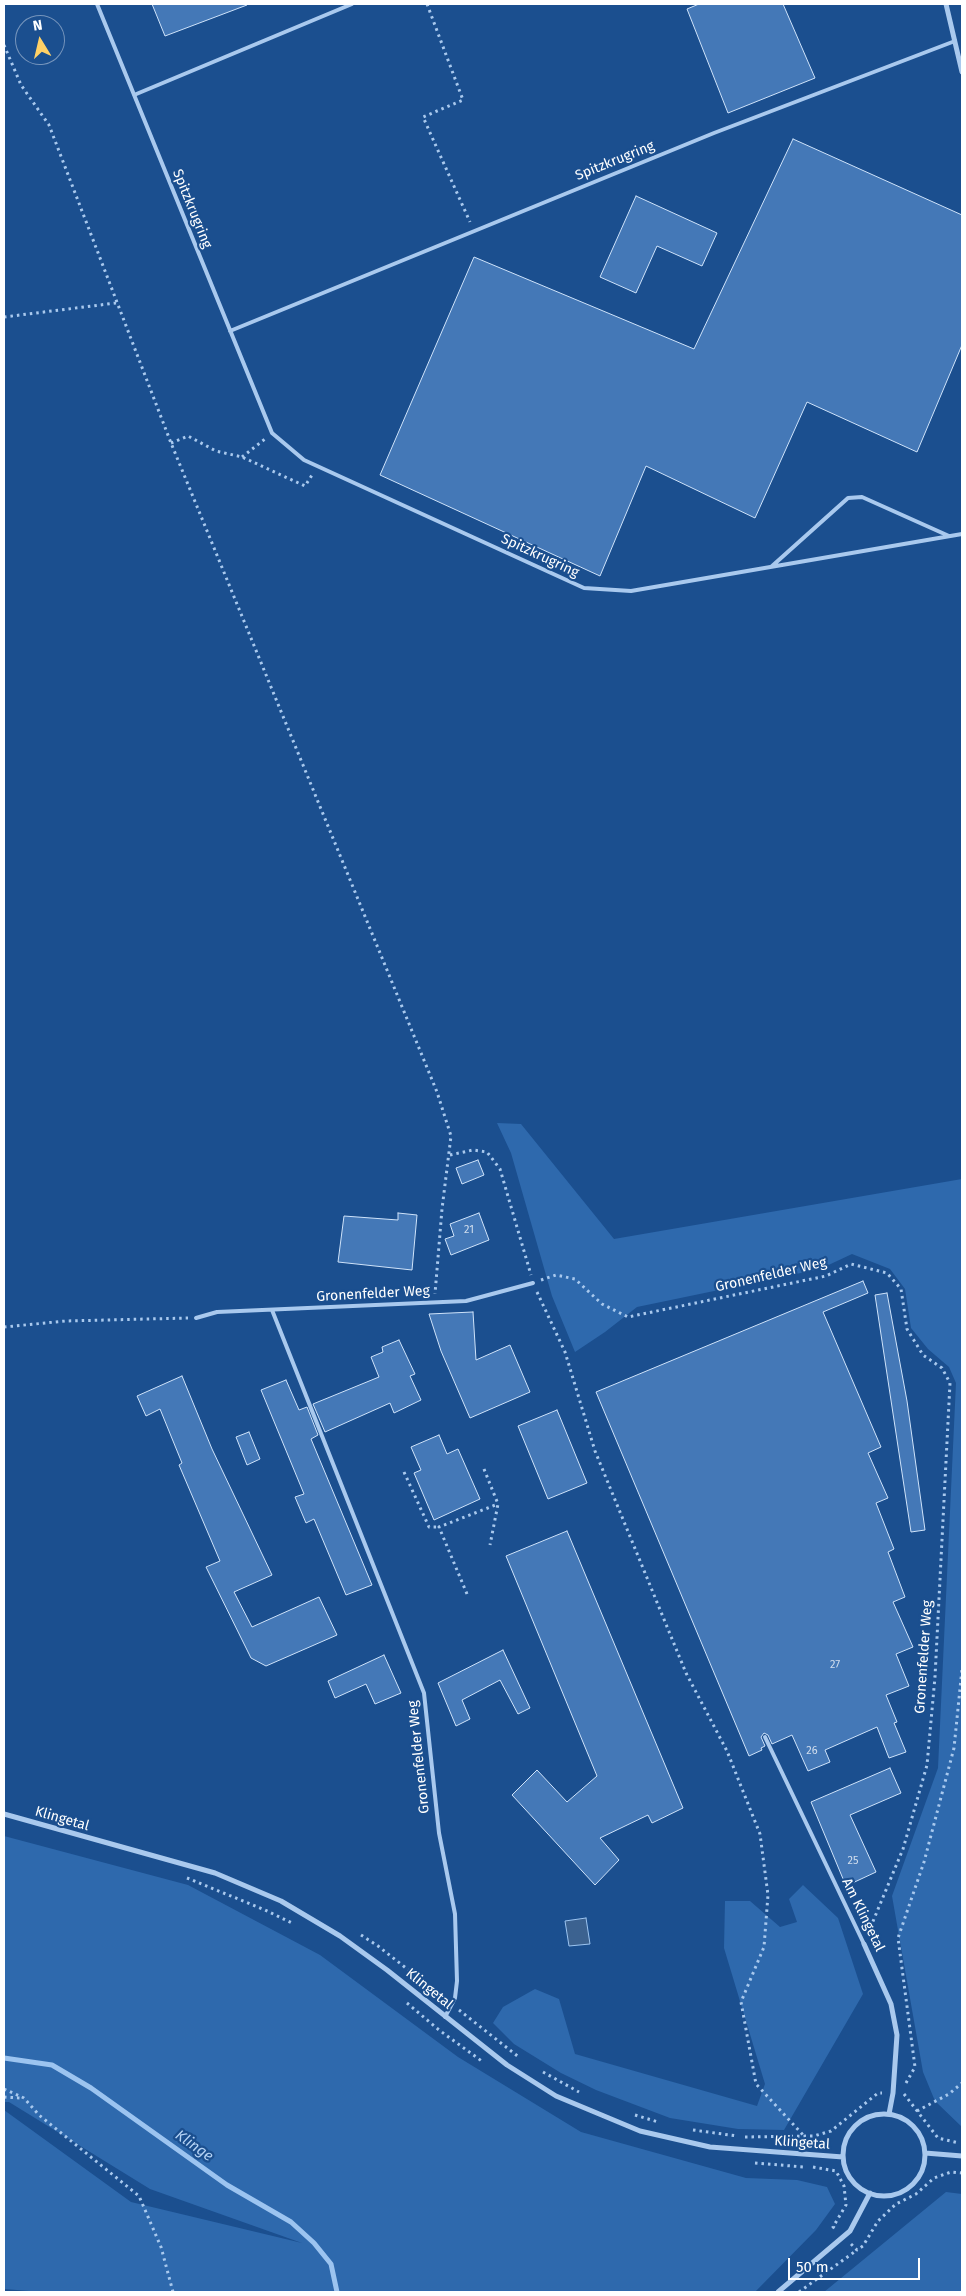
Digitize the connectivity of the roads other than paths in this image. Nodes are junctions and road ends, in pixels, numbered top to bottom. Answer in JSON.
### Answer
{"nodes":[{"id":1,"x":97,"y":4,"type":"edge"},
{"id":2,"x":352,"y":4,"type":"edge"},
{"id":3,"x":946,"y":4,"type":"edge"},
{"id":4,"x":955,"y":40,"type":"junction"},
{"id":5,"x":962,"y":72,"type":"edge"},
{"id":6,"x":134,"y":95,"type":"junction"},
{"id":7,"x":230,"y":331,"type":"junction"},
{"id":8,"x":962,"y":534,"type":"edge"},
{"id":9,"x":949,"y":536,"type":"junction"},
{"id":10,"x":770,"y":567,"type":"junction"},
{"id":11,"x":533,"y":1282,"type":"road end"},
{"id":12,"x":272,"y":1310,"type":"junction"},
{"id":13,"x":196,"y":1318,"type":"road end"},
{"id":14,"x":766,"y":1737,"type":"dead end"},
{"id":15,"x":4,"y":1814,"type":"edge"},
{"id":16,"x":864,"y":1944,"type":"joint"},
{"id":17,"x":445,"y":2017,"type":"junction"},
{"id":18,"x":889,"y":2114,"type":"junction"},
{"id":19,"x":926,"y":2153,"type":"junction"},
{"id":20,"x":962,"y":2156,"type":"edge"},
{"id":21,"x":843,"y":2157,"type":"junction"},
{"id":22,"x":870,"y":2193,"type":"junction"},
{"id":23,"x":778,"y":2292,"type":"edge"}],
"edges":[{"from":1,"to":6,"type":"lane","name":"Spitzkrugring"},
{"from":2,"to":6,"type":"lane"},
{"from":3,"to":4,"type":"street"},
{"from":4,"to":5,"type":"street"},
{"from":4,"to":7,"type":"lane","name":"Spitzkrugring"},
{"from":6,"to":7,"type":"lane","name":"Spitzkrugring"},
{"from":7,"to":10,"type":"lane","name":"Spitzkrugring"},
{"from":8,"to":9,"type":"lane","name":"Spitzkrugring"},
{"from":9,"to":10,"type":"lane","name":"Spitzkrugring"},
{"from":9,"to":10,"type":"lane"},
{"from":11,"to":12,"type":"lane","name":"Gronenfelder Weg"},
{"from":12,"to":13,"type":"lane","name":"Gronenfelder Weg"},
{"from":12,"to":17,"type":"lane","name":"Gronenfelder Weg"},
{"from":14,"to":16,"type":"lane","name":"Am Klingetal"},
{"from":15,"to":17,"type":"street","name":"Klingetal"},
{"from":16,"to":18,"type":"street","name":"Am Klingetal"},
{"from":17,"to":21,"type":"street","name":"Klingetal"},
{"from":18,"to":19,"type":"street"},
{"from":18,"to":21,"type":"street"},
{"from":19,"to":20,"type":"street"},
{"from":19,"to":22,"type":"street"},
{"from":21,"to":22,"type":"street"},
{"from":22,"to":23,"type":"street"}]}
